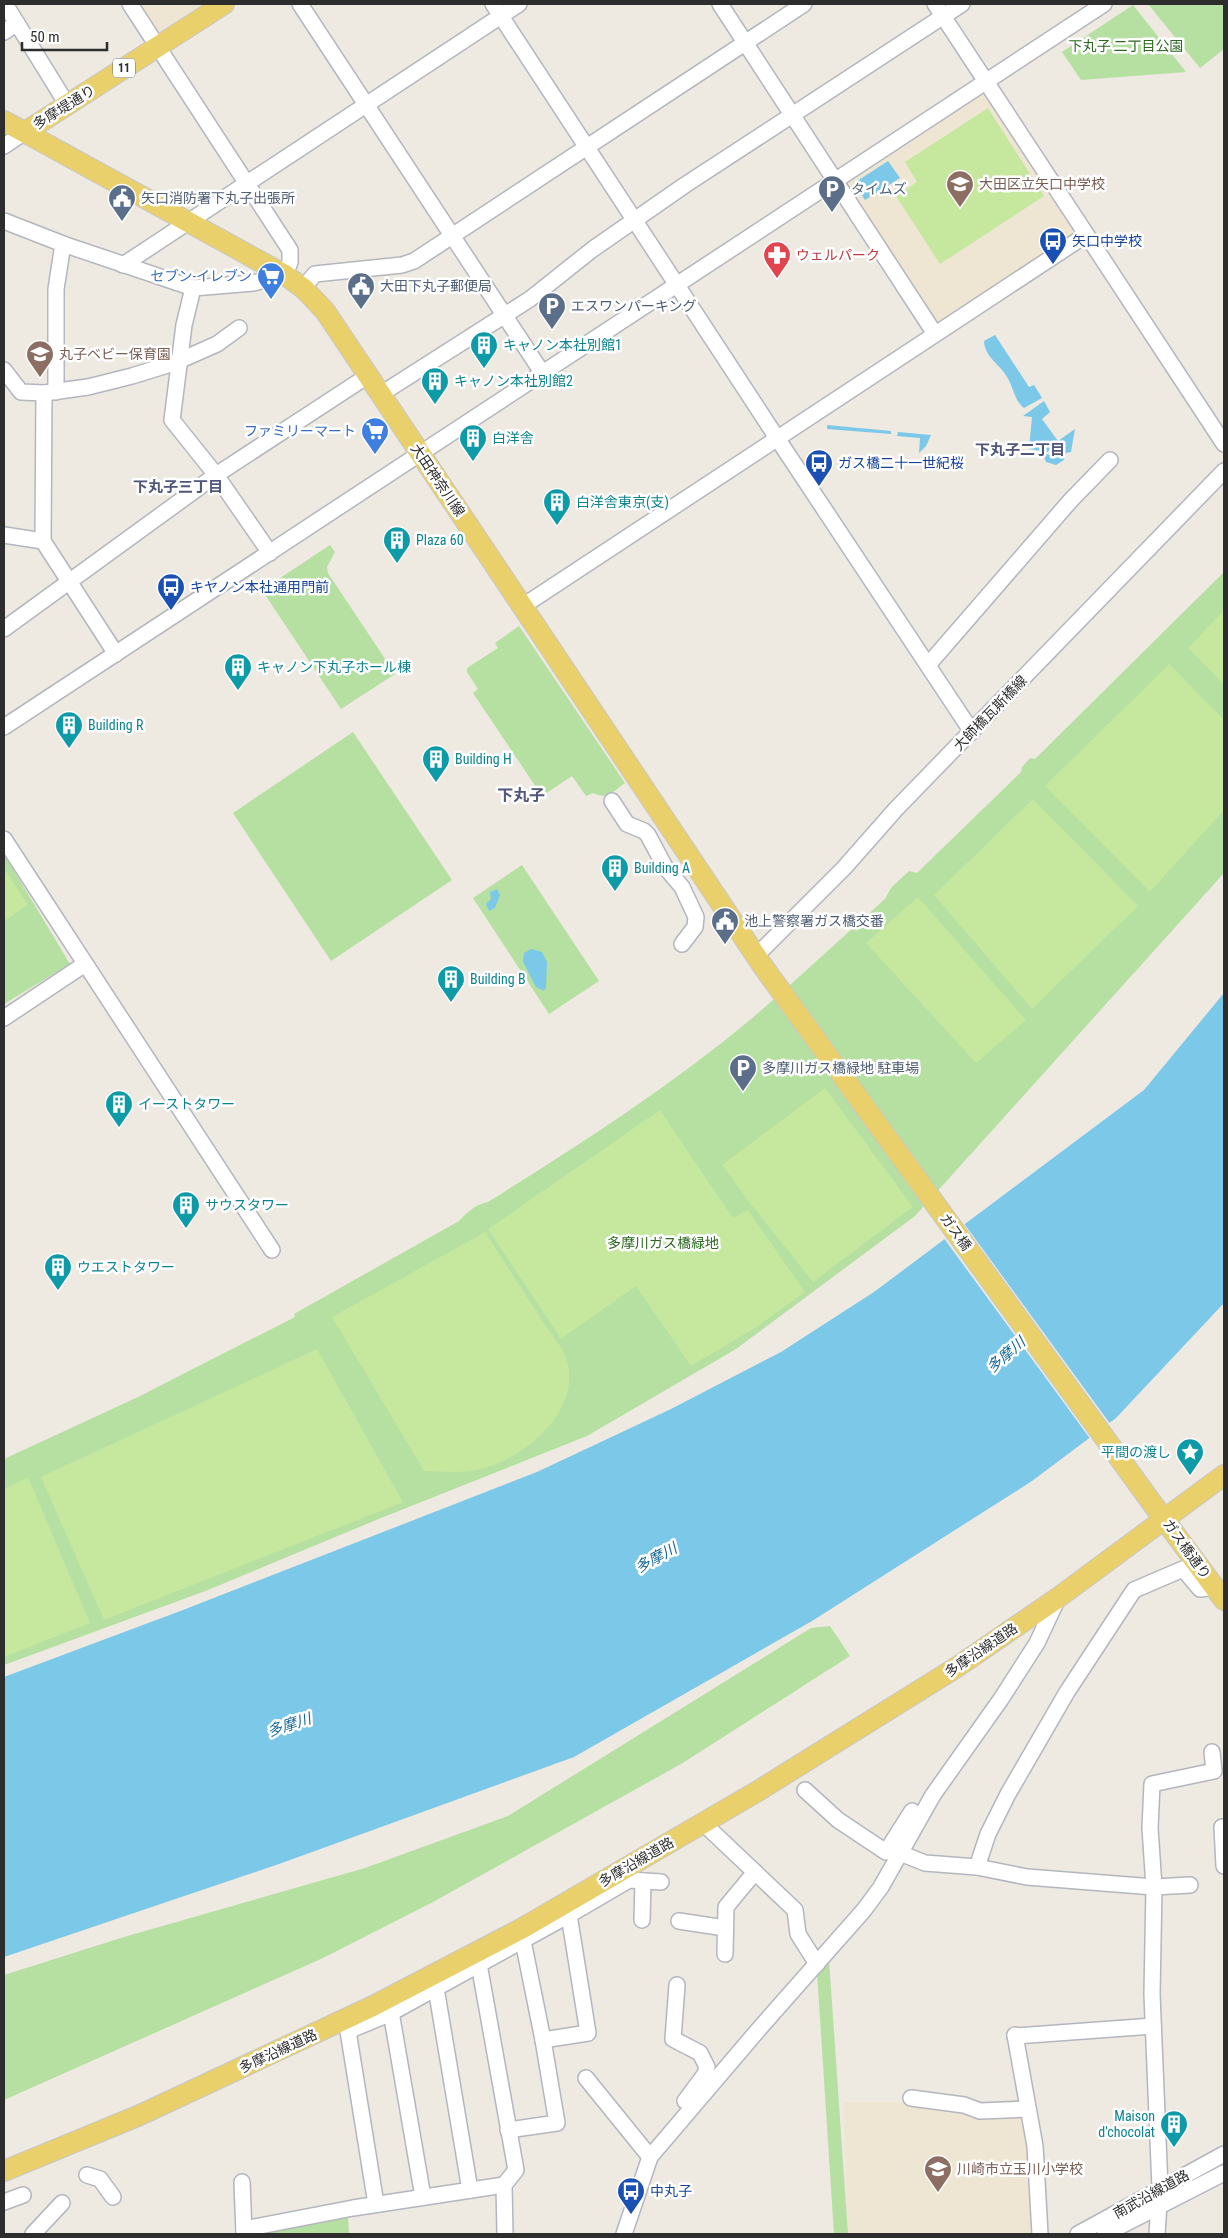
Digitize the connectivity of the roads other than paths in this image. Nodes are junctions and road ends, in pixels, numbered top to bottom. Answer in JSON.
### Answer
{"nodes":[{"id":1,"x":4,"y":4,"type":"edge"},
{"id":2,"x":130,"y":4,"type":"edge"},
{"id":3,"x":224,"y":4,"type":"edge"},
{"id":4,"x":300,"y":4,"type":"edge"},
{"id":5,"x":519,"y":4,"type":"edge"},
{"id":6,"x":720,"y":4,"type":"edge"},
{"id":7,"x":804,"y":4,"type":"edge"},
{"id":8,"x":962,"y":4,"type":"edge"},
{"id":9,"x":1104,"y":4,"type":"edge"},
{"id":10,"x":497,"y":10,"type":"edge"},
{"id":11,"x":939,"y":10,"type":"edge"},
{"id":12,"x":17,"y":23,"type":"junction"},
{"id":13,"x":4,"y":32,"type":"edge"},
{"id":14,"x":745,"y":42,"type":"junction"},
{"id":15,"x":158,"y":46,"type":"junction"},
{"id":16,"x":986,"y":80,"type":"junction"},
{"id":17,"x":366,"y":105,"type":"junction"},
{"id":18,"x":68,"y":106,"type":"junction"},
{"id":19,"x":792,"y":114,"type":"junction"},
{"id":20,"x":4,"y":121,"type":"edge"},
{"id":21,"x":25,"y":132,"type":"junction"},
{"id":22,"x":4,"y":146,"type":"edge"},
{"id":23,"x":587,"y":148,"type":"junction"},
{"id":24,"x":834,"y":180,"type":"junction"},
{"id":25,"x":247,"y":182,"type":"junction"},
{"id":26,"x":635,"y":220,"type":"junction"},
{"id":27,"x":4,"y":222,"type":"edge"},
{"id":28,"x":188,"y":222,"type":"junction"},
{"id":29,"x":1086,"y":234,"type":"junction"},
{"id":30,"x":452,"y":236,"type":"junction"},
{"id":31,"x":63,"y":244,"type":"junction"},
{"id":32,"x":123,"y":264,"type":"junction"},
{"id":33,"x":285,"y":275,"type":"junction"},
{"id":34,"x":677,"y":284,"type":"junction"},
{"id":35,"x":193,"y":288,"type":"junction"},
{"id":36,"x":303,"y":288,"type":"junction"},
{"id":37,"x":505,"y":315,"type":"junction"},
{"id":38,"x":239,"y":328,"type":"dead end"},
{"id":39,"x":935,"y":334,"type":"junction"},
{"id":40,"x":179,"y":360,"type":"junction"},
{"id":41,"x":4,"y":370,"type":"edge"},
{"id":42,"x":543,"y":374,"type":"junction"},
{"id":43,"x":369,"y":376,"type":"junction"},
{"id":44,"x":50,"y":393,"type":"junction"},
{"id":45,"x":381,"y":394,"type":"junction"},
{"id":46,"x":777,"y":438,"type":"junction"},
{"id":47,"x":1224,"y":444,"type":"edge"},
{"id":48,"x":420,"y":454,"type":"junction"},
{"id":49,"x":1110,"y":460,"type":"dead end"},
{"id":50,"x":1224,"y":471,"type":"edge"},
{"id":51,"x":216,"y":475,"type":"junction"},
{"id":52,"x":4,"y":536,"type":"edge"},
{"id":53,"x":43,"y":541,"type":"junction"},
{"id":54,"x":270,"y":553,"type":"junction"},
{"id":55,"x":70,"y":583,"type":"junction"},
{"id":56,"x":523,"y":606,"type":"junction"},
{"id":57,"x":4,"y":629,"type":"edge"},
{"id":58,"x":116,"y":654,"type":"junction"},
{"id":59,"x":928,"y":665,"type":"junction"},
{"id":60,"x":4,"y":728,"type":"edge"},
{"id":61,"x":972,"y":732,"type":"junction"},
{"id":62,"x":612,"y":801,"type":"dead end"},
{"id":63,"x":4,"y":839,"type":"edge"},
{"id":64,"x":682,"y":944,"type":"dead end"},
{"id":65,"x":759,"y":961,"type":"junction"},
{"id":66,"x":85,"y":964,"type":"junction"},
{"id":67,"x":4,"y":1018,"type":"edge"},
{"id":68,"x":272,"y":1250,"type":"dead end"},
{"id":69,"x":1224,"y":1475,"type":"edge"},
{"id":70,"x":1149,"y":1499,"type":"joint"},
{"id":71,"x":1165,"y":1519,"type":"junction"},
{"id":72,"x":1220,"y":1593,"type":"edge"},
{"id":73,"x":1059,"y":1597,"type":"junction"},
{"id":74,"x":1212,"y":1752,"type":"dead end"},
{"id":75,"x":805,"y":1790,"type":"dead end"},
{"id":76,"x":923,"y":1811,"type":"junction"},
{"id":77,"x":703,"y":1823,"type":"junction"},
{"id":78,"x":1222,"y":1827,"type":"dead end"},
{"id":79,"x":900,"y":1853,"type":"junction"},
{"id":80,"x":1224,"y":1866,"type":"edge"},
{"id":81,"x":977,"y":1867,"type":"junction"},
{"id":82,"x":755,"y":1872,"type":"junction"},
{"id":83,"x":632,"y":1877,"type":"junction"},
{"id":84,"x":661,"y":1882,"type":"dead end"},
{"id":85,"x":1190,"y":1886,"type":"dead end"},
{"id":86,"x":1154,"y":1887,"type":"junction"},
{"id":87,"x":569,"y":1915,"type":"junction"},
{"id":88,"x":642,"y":1920,"type":"dead end"},
{"id":89,"x":679,"y":1921,"type":"dead end"},
{"id":90,"x":725,"y":1928,"type":"junction"},
{"id":91,"x":522,"y":1935,"type":"junction"},
{"id":92,"x":725,"y":1954,"type":"dead end"},
{"id":93,"x":479,"y":1964,"type":"junction"},
{"id":94,"x":817,"y":1964,"type":"junction"},
{"id":95,"x":677,"y":1985,"type":"dead end"},
{"id":96,"x":436,"y":1988,"type":"junction"},
{"id":97,"x":391,"y":2012,"type":"junction"},
{"id":98,"x":1153,"y":2026,"type":"junction"},
{"id":99,"x":543,"y":2040,"type":"junction"},
{"id":100,"x":586,"y":2078,"type":"dead end"},
{"id":101,"x":911,"y":2098,"type":"dead end"},
{"id":102,"x":691,"y":2107,"type":"junction"},
{"id":103,"x":1027,"y":2109,"type":"junction"},
{"id":104,"x":508,"y":2130,"type":"junction"},
{"id":105,"x":1224,"y":2154,"type":"edge"},
{"id":106,"x":650,"y":2157,"type":"junction"},
{"id":107,"x":4,"y":2171,"type":"edge"},
{"id":108,"x":1224,"y":2172,"type":"edge"},
{"id":109,"x":87,"y":2175,"type":"dead end"},
{"id":110,"x":242,"y":2182,"type":"dead end"},
{"id":111,"x":504,"y":2184,"type":"junction"},
{"id":112,"x":1160,"y":2188,"type":"junction"},
{"id":113,"x":470,"y":2190,"type":"junction"},
{"id":114,"x":23,"y":2195,"type":"dead end"},
{"id":115,"x":113,"y":2197,"type":"dead end"},
{"id":116,"x":423,"y":2197,"type":"junction"},
{"id":117,"x":4,"y":2202,"type":"edge"},
{"id":118,"x":62,"y":2203,"type":"dead end"},
{"id":119,"x":376,"y":2204,"type":"junction"},
{"id":120,"x":1159,"y":2206,"type":"junction"},
{"id":121,"x":244,"y":2231,"type":"edge"},
{"id":122,"x":33,"y":2234,"type":"edge"},
{"id":123,"x":505,"y":2234,"type":"edge"},
{"id":124,"x":624,"y":2234,"type":"edge"},
{"id":125,"x":1040,"y":2234,"type":"edge"},
{"id":126,"x":1078,"y":2234,"type":"edge"},
{"id":127,"x":1105,"y":2234,"type":"edge"},
{"id":128,"x":1157,"y":2234,"type":"edge"}],
"edges":[{"from":1,"to":12,"type":"street"},
{"from":2,"to":15,"type":"street"},
{"from":3,"to":15,"type":"main road","name":"多摩堤通り","number":"11"},
{"from":4,"to":17,"type":"street"},
{"from":5,"to":10,"type":"street"},
{"from":6,"to":14,"type":"street"},
{"from":7,"to":14,"type":"street"},
{"from":8,"to":11,"type":"street"},
{"from":9,"to":16,"type":"street"},
{"from":10,"to":17,"type":"street"},
{"from":10,"to":23,"type":"street"},
{"from":11,"to":16,"type":"street"},
{"from":11,"to":19,"type":"street"},
{"from":12,"to":13,"type":"street"},
{"from":12,"to":18,"type":"street"},
{"from":14,"to":19,"type":"street"},
{"from":14,"to":23,"type":"street"},
{"from":15,"to":18,"type":"main road","name":"多摩堤通り","number":"11"},
{"from":15,"to":25,"type":"street"},
{"from":16,"to":24,"type":"street"},
{"from":16,"to":29,"type":"street"},
{"from":17,"to":25,"type":"street"},
{"from":17,"to":30,"type":"street"},
{"from":18,"to":21,"type":"main road","name":"多摩堤通り","number":"11"},
{"from":19,"to":24,"type":"street"},
{"from":19,"to":26,"type":"street"},
{"from":20,"to":21,"type":"main road","name":"多摩堤通り"},
{"from":21,"to":22,"type":"street"},
{"from":21,"to":28,"type":"main road","name":"大田神奈川線"},
{"from":23,"to":26,"type":"street"},
{"from":23,"to":30,"type":"street"},
{"from":24,"to":34,"type":"street"},
{"from":24,"to":39,"type":"street"},
{"from":25,"to":28,"type":"street"},
{"from":25,"to":33,"type":"street"},
{"from":26,"to":34,"type":"street"},
{"from":26,"to":37,"type":"street"},
{"from":27,"to":31,"type":"street"},
{"from":28,"to":32,"type":"street"},
{"from":28,"to":33,"type":"main road","name":"大田神奈川線"},
{"from":29,"to":39,"type":"street"},
{"from":29,"to":47,"type":"street"},
{"from":30,"to":36,"type":"street"},
{"from":30,"to":37,"type":"street"},
{"from":31,"to":32,"type":"street"},
{"from":31,"to":44,"type":"street"},
{"from":32,"to":35,"type":"street"},
{"from":33,"to":35,"type":"street"},
{"from":33,"to":36,"type":"main road","name":"大田神奈川線"},
{"from":34,"to":42,"type":"street"},
{"from":34,"to":46,"type":"street"},
{"from":35,"to":40,"type":"street"},
{"from":36,"to":43,"type":"main road","name":"大田神奈川線"},
{"from":37,"to":42,"type":"street"},
{"from":37,"to":45,"type":"street"},
{"from":38,"to":40,"type":"street"},
{"from":39,"to":46,"type":"street"},
{"from":40,"to":44,"type":"street"},
{"from":40,"to":51,"type":"street"},
{"from":41,"to":44,"type":"street"},
{"from":42,"to":48,"type":"street"},
{"from":43,"to":45,"type":"main road","name":"大田神奈川線"},
{"from":43,"to":51,"type":"street"},
{"from":44,"to":53,"type":"street"},
{"from":45,"to":48,"type":"main road","name":"大田神奈川線"},
{"from":46,"to":56,"type":"street"},
{"from":46,"to":59,"type":"street"},
{"from":48,"to":54,"type":"street"},
{"from":48,"to":56,"type":"main road","name":"大田神奈川線"},
{"from":49,"to":59,"type":"street"},
{"from":50,"to":61,"type":"street","name":"大師橋瓦斯橋線"},
{"from":51,"to":54,"type":"street"},
{"from":51,"to":55,"type":"street"},
{"from":52,"to":53,"type":"street"},
{"from":53,"to":55,"type":"street"},
{"from":54,"to":58,"type":"street"},
{"from":55,"to":57,"type":"street"},
{"from":55,"to":58,"type":"street"},
{"from":56,"to":65,"type":"main road","name":"大田神奈川線"},
{"from":58,"to":60,"type":"street"},
{"from":59,"to":61,"type":"street"},
{"from":61,"to":65,"type":"street","name":"大師橋瓦斯橋線"},
{"from":62,"to":64,"type":"street"},
{"from":63,"to":66,"type":"street"},
{"from":65,"to":70,"type":"main road","name":"ガス橋"},
{"from":66,"to":67,"type":"street"},
{"from":66,"to":68,"type":"street"},
{"from":69,"to":71,"type":"main road","name":"多摩沿線道路"},
{"from":70,"to":71,"type":"main road","name":"ガス橋通り"},
{"from":71,"to":72,"type":"main road","name":"ガス橋通り"},
{"from":71,"to":73,"type":"main road","name":"多摩沿線道路"},
{"from":72,"to":81,"type":"street"},
{"from":73,"to":76,"type":"street"},
{"from":73,"to":77,"type":"main road","name":"多摩沿線道路"},
{"from":74,"to":86,"type":"street"},
{"from":75,"to":76,"type":"street"},
{"from":76,"to":79,"type":"street"},
{"from":77,"to":82,"type":"street"},
{"from":77,"to":83,"type":"main road","name":"多摩沿線道路"},
{"from":78,"to":80,"type":"street"},
{"from":79,"to":81,"type":"street"},
{"from":79,"to":94,"type":"street"},
{"from":81,"to":86,"type":"street"},
{"from":82,"to":90,"type":"street"},
{"from":82,"to":94,"type":"street"},
{"from":83,"to":84,"type":"street"},
{"from":83,"to":87,"type":"street"},
{"from":83,"to":88,"type":"street"},
{"from":83,"to":91,"type":"main road","name":"多摩沿線道路"},
{"from":85,"to":86,"type":"street"},
{"from":86,"to":98,"type":"street"},
{"from":87,"to":91,"type":"street"},
{"from":87,"to":99,"type":"street"},
{"from":89,"to":90,"type":"street"},
{"from":90,"to":92,"type":"street"},
{"from":91,"to":93,"type":"street"},
{"from":91,"to":99,"type":"street"},
{"from":91,"to":107,"type":"main road","name":"多摩沿線道路"},
{"from":93,"to":96,"type":"street"},
{"from":93,"to":104,"type":"street"},
{"from":94,"to":102,"type":"street"},
{"from":95,"to":102,"type":"street"},
{"from":96,"to":97,"type":"street"},
{"from":96,"to":113,"type":"street"},
{"from":97,"to":116,"type":"street"},
{"from":97,"to":119,"type":"street"},
{"from":98,"to":103,"type":"street"},
{"from":98,"to":112,"type":"street"},
{"from":99,"to":104,"type":"street"},
{"from":100,"to":106,"type":"street"},
{"from":101,"to":103,"type":"street"},
{"from":102,"to":106,"type":"street"},
{"from":103,"to":125,"type":"street"},
{"from":104,"to":111,"type":"street"},
{"from":105,"to":112,"type":"street","name":"南武沿線道路"},
{"from":106,"to":124,"type":"street"},
{"from":108,"to":120,"type":"street","name":"南武沿線道路"},
{"from":109,"to":115,"type":"street"},
{"from":110,"to":121,"type":"street"},
{"from":111,"to":113,"type":"street"},
{"from":111,"to":123,"type":"street"},
{"from":112,"to":120,"type":"street"},
{"from":112,"to":126,"type":"street","name":"南武沿線道路"},
{"from":113,"to":116,"type":"street"},
{"from":114,"to":117,"type":"street"},
{"from":116,"to":119,"type":"street"},
{"from":118,"to":122,"type":"street"},
{"from":119,"to":121,"type":"street"},
{"from":120,"to":127,"type":"street","name":"南武沿線道路"},
{"from":120,"to":128,"type":"street"}]}
